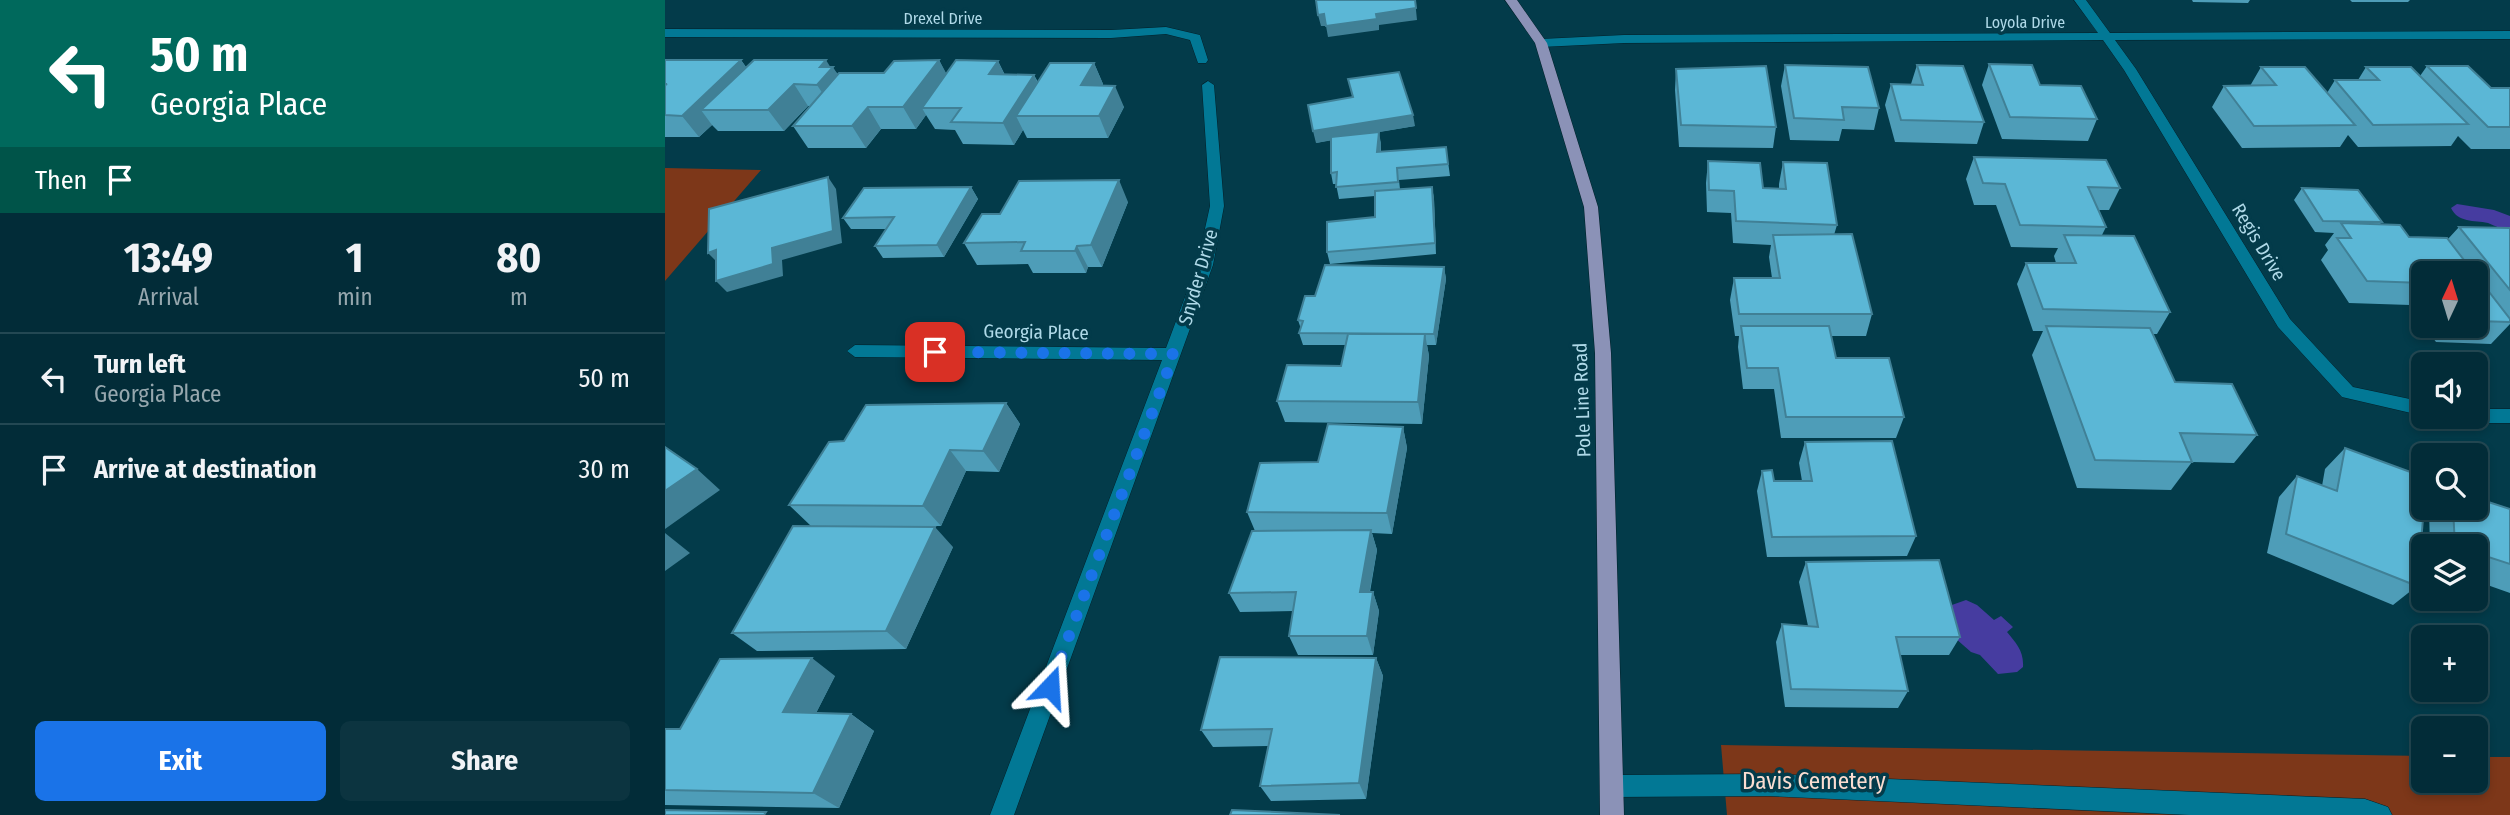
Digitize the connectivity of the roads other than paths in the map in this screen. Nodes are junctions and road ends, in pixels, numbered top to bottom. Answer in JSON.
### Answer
{"nodes":[{"id":1,"x":1511,"y":0,"type":"edge"},
{"id":2,"x":2080,"y":0,"type":"edge"},
{"id":3,"x":665,"y":33,"type":"edge"},
{"id":4,"x":2510,"y":35,"type":"edge"},
{"id":5,"x":2105,"y":38,"type":"junction"},
{"id":6,"x":1541,"y":43,"type":"junction"},
{"id":7,"x":1202,"y":60,"type":"dead end"},
{"id":8,"x":1208,"y":85,"type":"dead end"},
{"id":9,"x":855,"y":351,"type":"dead end"},
{"id":10,"x":1174,"y":354,"type":"junction"},
{"id":11,"x":2411,"y":406,"type":"edge"},
{"id":12,"x":2488,"y":416,"type":"edge"},
{"id":13,"x":2510,"y":416,"type":"edge"},
{"id":14,"x":1611,"y":786,"type":"junction"},
{"id":15,"x":1002,"y":815,"type":"edge"},
{"id":16,"x":1612,"y":815,"type":"edge"},
{"id":17,"x":2380,"y":815,"type":"edge"}],
"edges":[{"from":1,"to":6,"type":"main road","name":"Pole Line Road"},
{"from":2,"to":5,"type":"street","name":"Regis Drive"},
{"from":3,"to":7,"type":"street","name":"Drexel Drive"},
{"from":4,"to":5,"type":"street","name":"Loyola Drive"},
{"from":5,"to":6,"type":"street","name":"Loyola Drive"},
{"from":5,"to":11,"type":"street","name":"Regis Drive"},
{"from":6,"to":14,"type":"main road","name":"Pole Line Road"},
{"from":8,"to":10,"type":"street","name":"Snyder Drive"},
{"from":9,"to":10,"type":"street","name":"Georgia Place"},
{"from":10,"to":15,"type":"street","name":"Snyder Drive"},
{"from":12,"to":13,"type":"street"},
{"from":14,"to":16,"type":"main road","name":"Pole Line Road"},
{"from":14,"to":17,"type":"street"}]}
